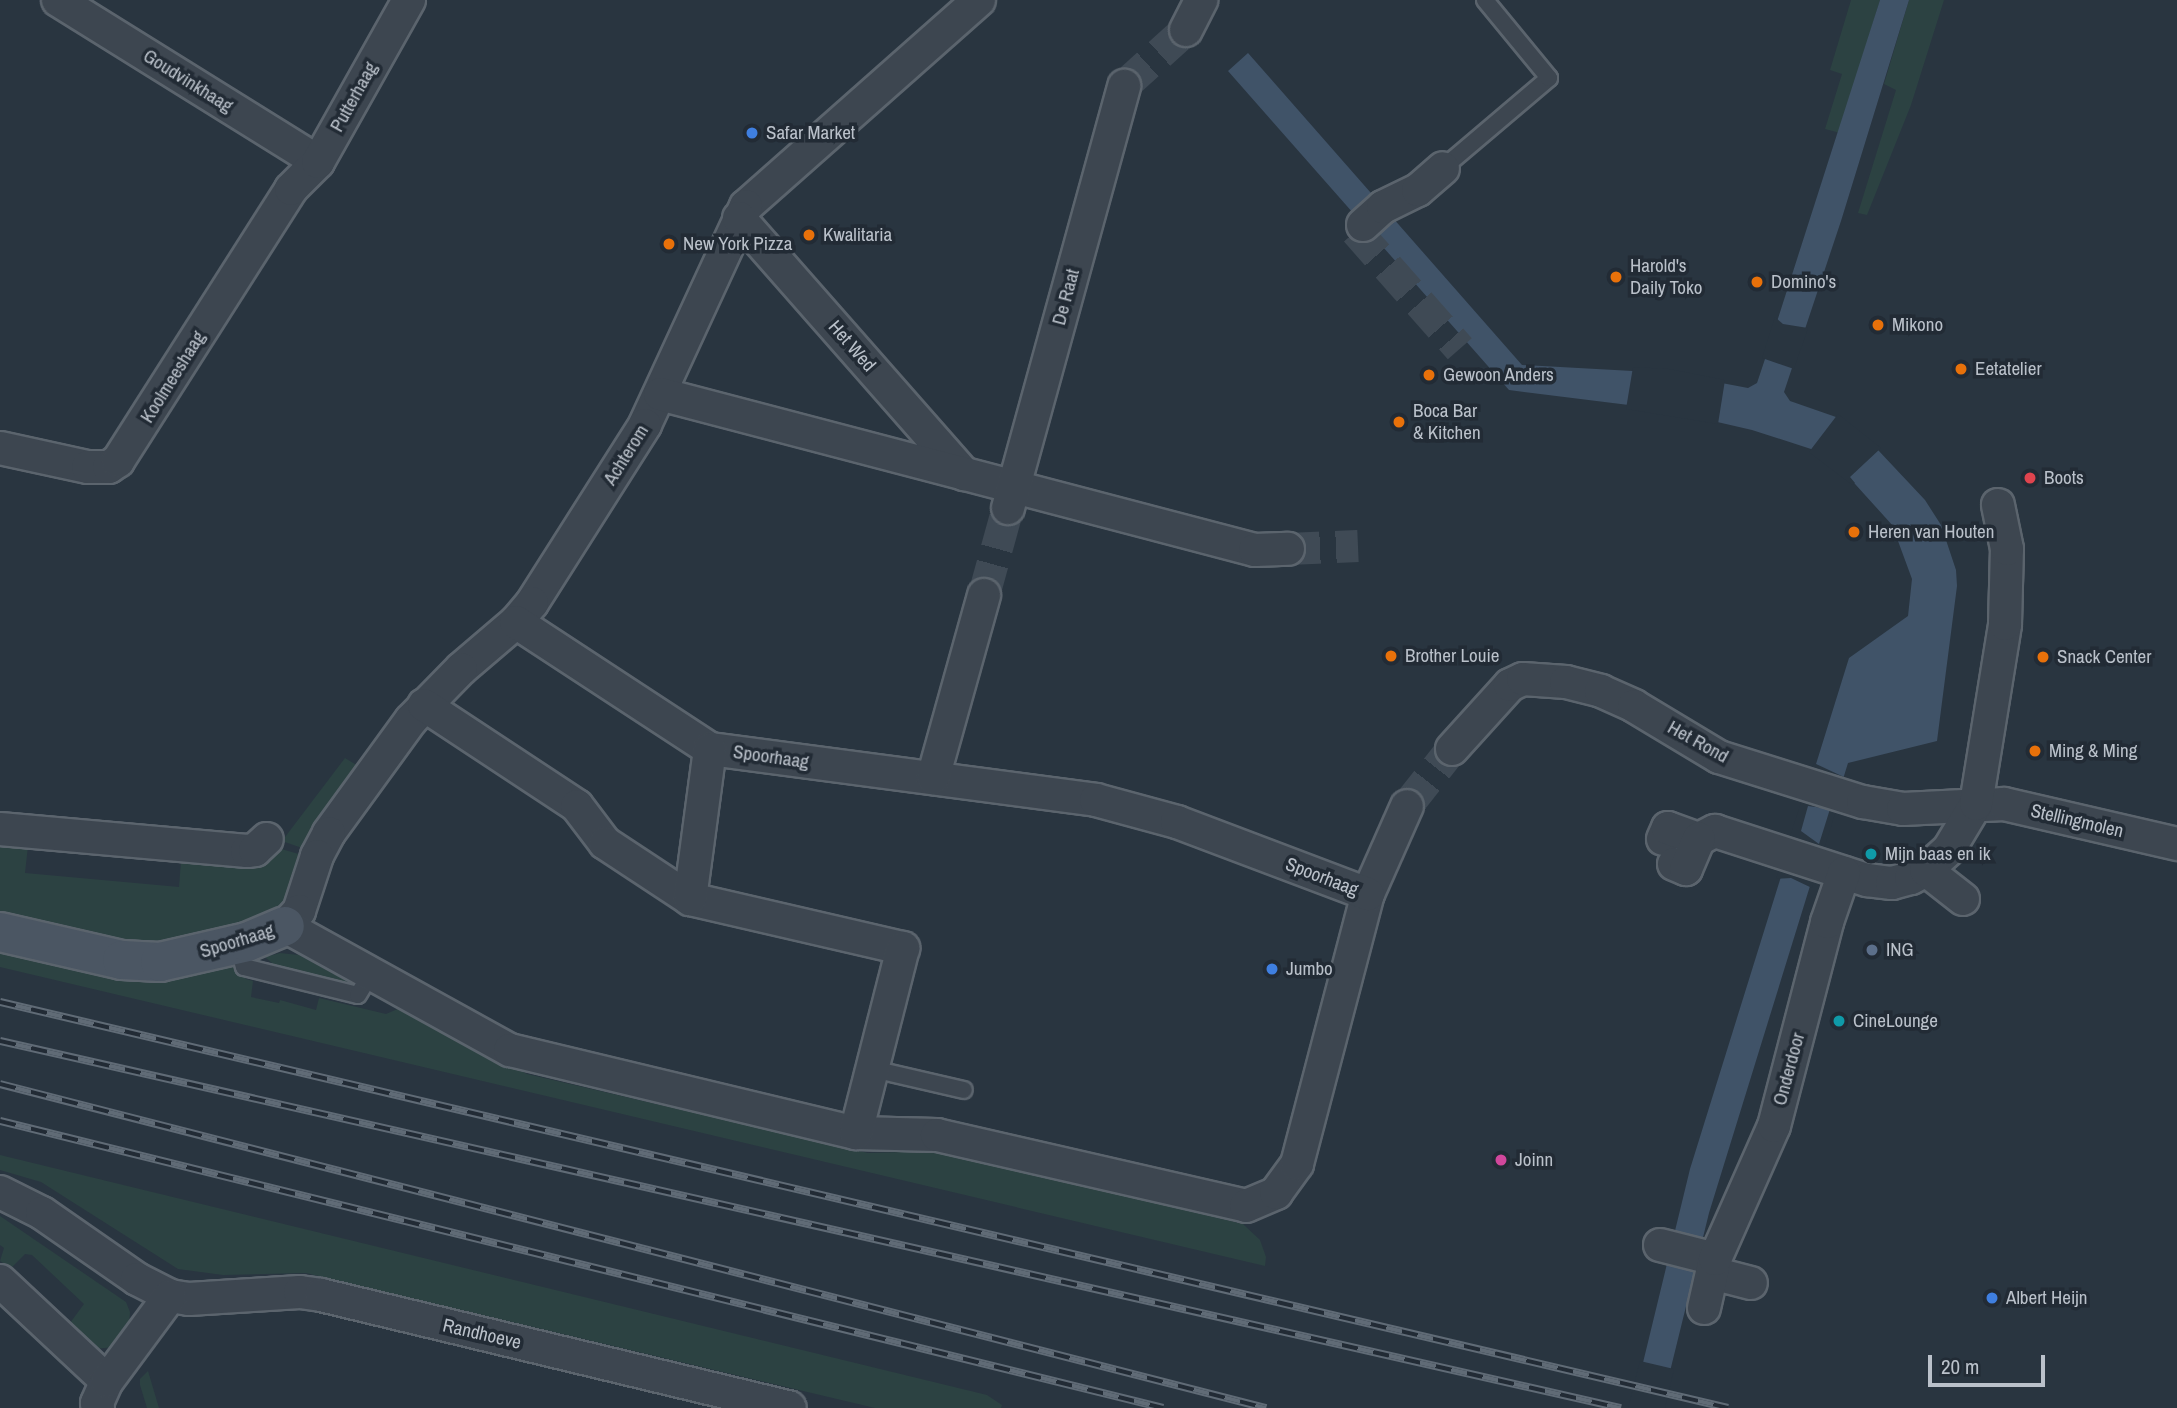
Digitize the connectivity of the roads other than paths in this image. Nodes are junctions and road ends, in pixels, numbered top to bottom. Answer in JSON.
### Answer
{"nodes":[{"id":1,"x":58,"y":0,"type":"edge"},
{"id":2,"x":409,"y":0,"type":"edge"},
{"id":3,"x":979,"y":0,"type":"edge"},
{"id":4,"x":1201,"y":0,"type":"edge"},
{"id":5,"x":1485,"y":0,"type":"edge"},
{"id":6,"x":1186,"y":30,"type":"tunnel mouth"},
{"id":7,"x":1124,"y":86,"type":"tunnel mouth"},
{"id":8,"x":318,"y":162,"type":"junction"},
{"id":9,"x":1443,"y":169,"type":"joint"},
{"id":10,"x":291,"y":189,"type":"joint"},
{"id":11,"x":1373,"y":216,"type":"dead end"},
{"id":12,"x":738,"y":218,"type":"junction"},
{"id":13,"x":660,"y":394,"type":"junction"},
{"id":14,"x":0,"y":448,"type":"edge"},
{"id":15,"x":964,"y":474,"type":"junction"},
{"id":16,"x":1011,"y":497,"type":"junction"},
{"id":17,"x":1998,"y":505,"type":"dead end"},
{"id":18,"x":1288,"y":549,"type":"tunnel mouth"},
{"id":19,"x":984,"y":595,"type":"tunnel mouth"},
{"id":20,"x":516,"y":622,"type":"junction"},
{"id":21,"x":424,"y":705,"type":"junction"},
{"id":22,"x":710,"y":749,"type":"junction"},
{"id":23,"x":1452,"y":749,"type":"tunnel mouth"},
{"id":24,"x":933,"y":778,"type":"junction"},
{"id":25,"x":1976,"y":804,"type":"junction"},
{"id":26,"x":1407,"y":806,"type":"tunnel mouth"},
{"id":27,"x":0,"y":830,"type":"edge"},
{"id":28,"x":267,"y":839,"type":"dead end"},
{"id":29,"x":2177,"y":844,"type":"edge"},
{"id":30,"x":1668,"y":852,"type":"dead end"},
{"id":31,"x":1833,"y":870,"type":"junction"},
{"id":32,"x":1926,"y":870,"type":"junction"},
{"id":33,"x":1378,"y":892,"type":"junction"},
{"id":34,"x":690,"y":899,"type":"junction"},
{"id":35,"x":1963,"y":899,"type":"dead end"},
{"id":36,"x":285,"y":926,"type":"junction"},
{"id":37,"x":0,"y":932,"type":"edge"},
{"id":38,"x":237,"y":944,"type":"junction"},
{"id":39,"x":371,"y":973,"type":"junction"},
{"id":40,"x":873,"y":1069,"type":"junction"},
{"id":41,"x":964,"y":1090,"type":"dead end"},
{"id":42,"x":856,"y":1133,"type":"junction"},
{"id":43,"x":0,"y":1192,"type":"edge"},
{"id":44,"x":1660,"y":1245,"type":"dead end"},
{"id":45,"x":1711,"y":1263,"type":"junction"},
{"id":46,"x":0,"y":1281,"type":"edge"},
{"id":47,"x":1751,"y":1283,"type":"dead end"},
{"id":48,"x":170,"y":1296,"type":"junction"},
{"id":49,"x":1704,"y":1308,"type":"dead end"},
{"id":50,"x":102,"y":1394,"type":"edge"},
{"id":51,"x":790,"y":1408,"type":"edge"}],
"edges":[{"from":1,"to":8,"type":"street","name":"Goudvinkhaag"},
{"from":2,"to":8,"type":"street","name":"Putterhaag"},
{"from":3,"to":12,"type":"street","name":"Achterom"},
{"from":4,"to":6,"type":"street"},
{"from":5,"to":9,"type":"lane"},
{"from":7,"to":16,"type":"street","name":"De Raat"},
{"from":8,"to":10,"type":"street","name":"Putterhaag"},
{"from":9,"to":11,"type":"street"},
{"from":10,"to":14,"type":"street","name":"Koolmeeshaag"},
{"from":12,"to":13,"type":"street","name":"Achterom"},
{"from":12,"to":15,"type":"street","name":"Het Wed"},
{"from":13,"to":15,"type":"street"},
{"from":13,"to":20,"type":"street","name":"Achterom"},
{"from":15,"to":16,"type":"street"},
{"from":16,"to":18,"type":"street"},
{"from":17,"to":25,"type":"street"},
{"from":19,"to":24,"type":"street"},
{"from":20,"to":21,"type":"street","name":"Achterom"},
{"from":20,"to":22,"type":"street","name":"Spoorhaag"},
{"from":21,"to":34,"type":"street"},
{"from":21,"to":36,"type":"street","name":"Achterom"},
{"from":22,"to":24,"type":"street","name":"Spoorhaag"},
{"from":22,"to":34,"type":"street","name":"Spoorhaag"},
{"from":23,"to":25,"type":"street","name":"Het Rond"},
{"from":24,"to":33,"type":"street","name":"Spoorhaag"},
{"from":25,"to":29,"type":"street","name":"Stellingmolen"},
{"from":25,"to":32,"type":"street"},
{"from":26,"to":33,"type":"street"},
{"from":27,"to":28,"type":"street"},
{"from":30,"to":31,"type":"street"},
{"from":31,"to":32,"type":"street"},
{"from":31,"to":45,"type":"street","name":"Onderdoor"},
{"from":32,"to":35,"type":"street"},
{"from":33,"to":42,"type":"street","name":"Spoorhaag"},
{"from":34,"to":40,"type":"street"},
{"from":36,"to":38,"type":"street","name":"Spoorhaag"},
{"from":36,"to":39,"type":"street","name":"Spoorhaag"},
{"from":37,"to":38,"type":"street","name":"Spoorhaag"},
{"from":38,"to":39,"type":"lane"},
{"from":39,"to":42,"type":"street","name":"Spoorhaag"},
{"from":40,"to":41,"type":"lane"},
{"from":40,"to":42,"type":"street"},
{"from":43,"to":48,"type":"street","name":"Randhoeve"},
{"from":44,"to":45,"type":"street"},
{"from":45,"to":47,"type":"street"},
{"from":45,"to":49,"type":"street","name":"Onderdoor"},
{"from":46,"to":50,"type":"street"},
{"from":48,"to":50,"type":"street"},
{"from":48,"to":51,"type":"street","name":"Randhoeve"}]}
